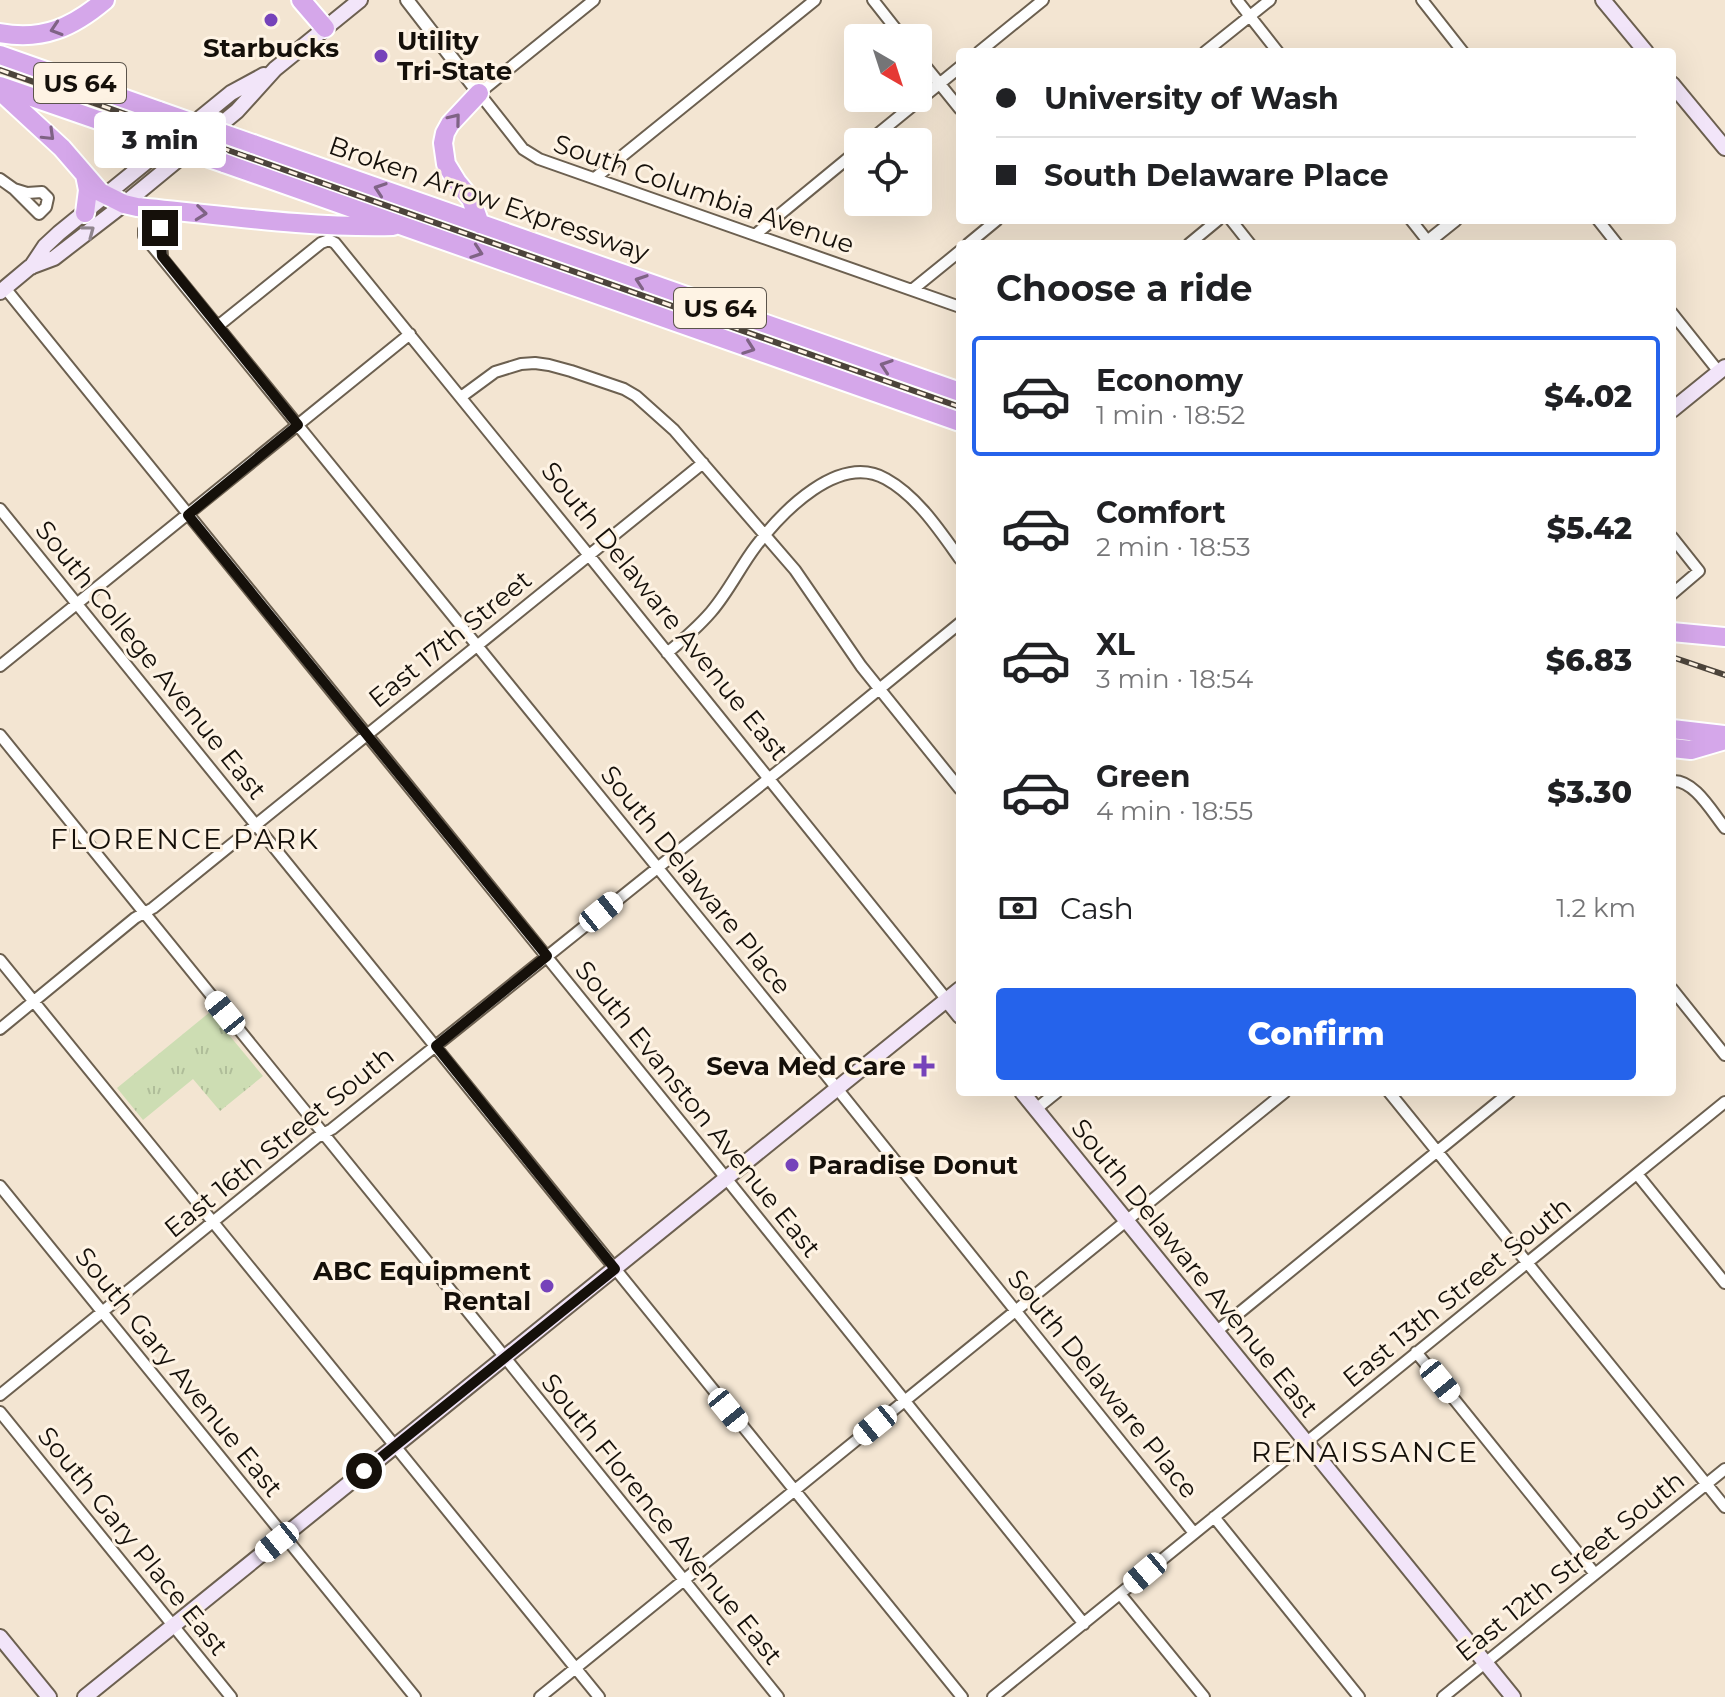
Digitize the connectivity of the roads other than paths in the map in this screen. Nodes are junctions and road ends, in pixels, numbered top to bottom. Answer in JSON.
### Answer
{"nodes":[{"id":1,"x":105,"y":0,"type":"edge"},
{"id":2,"x":301,"y":0,"type":"edge"},
{"id":3,"x":360,"y":0,"type":"edge"},
{"id":4,"x":407,"y":0,"type":"edge"},
{"id":5,"x":594,"y":0,"type":"edge"},
{"id":6,"x":815,"y":0,"type":"edge"},
{"id":7,"x":873,"y":0,"type":"edge"},
{"id":8,"x":1043,"y":0,"type":"edge"},
{"id":9,"x":1237,"y":0,"type":"edge"},
{"id":10,"x":1270,"y":0,"type":"edge"},
{"id":11,"x":1422,"y":0,"type":"edge"},
{"id":12,"x":1603,"y":0,"type":"edge"},
{"id":13,"x":1250,"y":16,"type":"junction"},
{"id":14,"x":892,"y":24,"type":"edge"},
{"id":15,"x":325,"y":28,"type":"junction"},
{"id":16,"x":0,"y":33,"type":"edge"},
{"id":17,"x":984,"y":48,"type":"edge"},
{"id":18,"x":1210,"y":48,"type":"edge"},
{"id":19,"x":1275,"y":48,"type":"edge"},
{"id":20,"x":1460,"y":48,"type":"edge"},
{"id":21,"x":1643,"y":48,"type":"edge"},
{"id":22,"x":0,"y":55,"type":"edge"},
{"id":23,"x":275,"y":69,"type":"junction"},
{"id":24,"x":956,"y":70,"type":"edge"},
{"id":25,"x":932,"y":75,"type":"edge"},
{"id":26,"x":939,"y":84,"type":"junction"},
{"id":27,"x":0,"y":89,"type":"edge"},
{"id":28,"x":1676,"y":89,"type":"edge"},
{"id":29,"x":479,"y":93,"type":"junction"},
{"id":30,"x":956,"y":104,"type":"edge"},
{"id":31,"x":885,"y":128,"type":"edge"},
{"id":32,"x":1725,"y":148,"type":"edge"},
{"id":33,"x":844,"y":162,"type":"edge"},
{"id":34,"x":85,"y":175,"type":"junction"},
{"id":35,"x":595,"y":178,"type":"junction"},
{"id":36,"x":0,"y":179,"type":"edge"},
{"id":37,"x":14,"y":189,"type":"dead end"},
{"id":38,"x":106,"y":196,"type":"junction"},
{"id":39,"x":124,"y":204,"type":"junction"},
{"id":40,"x":85,"y":213,"type":"junction"},
{"id":41,"x":480,"y":224,"type":"junction"},
{"id":42,"x":992,"y":224,"type":"edge"},
{"id":43,"x":1213,"y":224,"type":"edge"},
{"id":44,"x":1450,"y":224,"type":"edge"},
{"id":45,"x":1601,"y":224,"type":"edge"},
{"id":46,"x":404,"y":226,"type":"junction"},
{"id":47,"x":756,"y":234,"type":"junction"},
{"id":48,"x":973,"y":240,"type":"edge"},
{"id":49,"x":1194,"y":240,"type":"edge"},
{"id":50,"x":1432,"y":240,"type":"edge"},
{"id":51,"x":1614,"y":240,"type":"edge"},
{"id":52,"x":956,"y":254,"type":"edge"},
{"id":53,"x":162,"y":256,"type":"dead end"},
{"id":54,"x":30,"y":267,"type":"junction"},
{"id":55,"x":2,"y":290,"type":"edge"},
{"id":56,"x":912,"y":290,"type":"junction"},
{"id":57,"x":956,"y":306,"type":"edge"},
{"id":58,"x":1676,"y":318,"type":"edge"},
{"id":59,"x":218,"y":326,"type":"junction"},
{"id":60,"x":410,"y":334,"type":"junction"},
{"id":61,"x":1722,"y":370,"type":"edge"},
{"id":62,"x":956,"y":391,"type":"edge"},
{"id":63,"x":461,"y":397,"type":"junction"},
{"id":64,"x":1676,"y":407,"type":"edge"},
{"id":65,"x":956,"y":421,"type":"edge"},
{"id":66,"x":298,"y":425,"type":"junction"},
{"id":67,"x":703,"y":463,"type":"junction"},
{"id":68,"x":0,"y":509,"type":"edge"},
{"id":69,"x":188,"y":515,"type":"junction"},
{"id":70,"x":765,"y":535,"type":"junction"},
{"id":71,"x":1676,"y":542,"type":"edge"},
{"id":72,"x":956,"y":554,"type":"edge"},
{"id":73,"x":589,"y":555,"type":"junction"},
{"id":74,"x":1676,"y":591,"type":"edge"},
{"id":75,"x":77,"y":604,"type":"junction"},
{"id":76,"x":956,"y":626,"type":"edge"},
{"id":77,"x":1725,"y":631,"type":"edge"},
{"id":78,"x":1676,"y":633,"type":"edge"},
{"id":79,"x":1702,"y":636,"type":"junction"},
{"id":80,"x":1725,"y":637,"type":"edge"},
{"id":81,"x":478,"y":646,"type":"junction"},
{"id":82,"x":667,"y":653,"type":"junction"},
{"id":83,"x":0,"y":666,"type":"edge"},
{"id":84,"x":879,"y":689,"type":"junction"},
{"id":85,"x":1676,"y":730,"type":"edge"},
{"id":86,"x":0,"y":735,"type":"edge"},
{"id":87,"x":367,"y":735,"type":"junction"},
{"id":88,"x":1725,"y":737,"type":"edge"},
{"id":89,"x":1676,"y":748,"type":"edge"},
{"id":90,"x":770,"y":778,"type":"junction"},
{"id":91,"x":1676,"y":780,"type":"edge"},
{"id":92,"x":956,"y":784,"type":"edge"},
{"id":93,"x":256,"y":824,"type":"junction"},
{"id":94,"x":1725,"y":828,"type":"edge"},
{"id":95,"x":657,"y":867,"type":"junction"},
{"id":96,"x":144,"y":912,"type":"junction"},
{"id":97,"x":547,"y":956,"type":"junction"},
{"id":98,"x":0,"y":960,"type":"edge"},
{"id":99,"x":956,"y":992,"type":"edge"},
{"id":100,"x":1676,"y":994,"type":"edge"},
{"id":101,"x":947,"y":1000,"type":"junction"},
{"id":102,"x":34,"y":1002,"type":"junction"},
{"id":103,"x":956,"y":1011,"type":"edge"},
{"id":104,"x":0,"y":1029,"type":"edge"},
{"id":105,"x":436,"y":1046,"type":"junction"},
{"id":106,"x":1725,"y":1055,"type":"edge"},
{"id":107,"x":837,"y":1089,"type":"junction"},
{"id":108,"x":1025,"y":1096,"type":"edge"},
{"id":109,"x":1052,"y":1096,"type":"edge"},
{"id":110,"x":1280,"y":1096,"type":"edge"},
{"id":111,"x":1392,"y":1096,"type":"edge"},
{"id":112,"x":1505,"y":1096,"type":"edge"},
{"id":113,"x":1725,"y":1102,"type":"edge"},
{"id":114,"x":1036,"y":1109,"type":"junction"},
{"id":115,"x":324,"y":1134,"type":"junction"},
{"id":116,"x":1437,"y":1151,"type":"junction"},
{"id":117,"x":1637,"y":1174,"type":"junction"},
{"id":118,"x":726,"y":1179,"type":"junction"},
{"id":119,"x":0,"y":1186,"type":"edge"},
{"id":120,"x":1126,"y":1220,"type":"junction"},
{"id":121,"x":213,"y":1222,"type":"junction"},
{"id":122,"x":1528,"y":1263,"type":"junction"},
{"id":123,"x":615,"y":1269,"type":"junction"},
{"id":124,"x":1725,"y":1283,"type":"edge"},
{"id":125,"x":1015,"y":1310,"type":"junction"},
{"id":126,"x":103,"y":1312,"type":"junction"},
{"id":127,"x":1217,"y":1331,"type":"junction"},
{"id":128,"x":1416,"y":1352,"type":"junction"},
{"id":129,"x":505,"y":1358,"type":"junction"},
{"id":130,"x":0,"y":1395,"type":"edge"},
{"id":131,"x":905,"y":1401,"type":"junction"},
{"id":132,"x":0,"y":1412,"type":"edge"},
{"id":133,"x":1306,"y":1443,"type":"junction"},
{"id":134,"x":395,"y":1446,"type":"junction"},
{"id":135,"x":1725,"y":1469,"type":"edge"},
{"id":136,"x":1706,"y":1484,"type":"junction"},
{"id":137,"x":794,"y":1491,"type":"junction"},
{"id":138,"x":1725,"y":1507,"type":"edge"},
{"id":139,"x":1214,"y":1517,"type":"junction"},
{"id":140,"x":1194,"y":1533,"type":"junction"},
{"id":141,"x":284,"y":1536,"type":"junction"},
{"id":142,"x":1595,"y":1574,"type":"junction"},
{"id":143,"x":683,"y":1581,"type":"junction"},
{"id":144,"x":1120,"y":1594,"type":"junction"},
{"id":145,"x":1084,"y":1624,"type":"junction"},
{"id":146,"x":174,"y":1625,"type":"junction"},
{"id":147,"x":0,"y":1637,"type":"edge"},
{"id":148,"x":1485,"y":1663,"type":"junction"},
{"id":149,"x":575,"y":1668,"type":"junction"},
{"id":150,"x":996,"y":1696,"type":"edge"},
{"id":151,"x":49,"y":1697,"type":"edge"},
{"id":152,"x":85,"y":1697,"type":"edge"},
{"id":153,"x":231,"y":1697,"type":"edge"},
{"id":154,"x":415,"y":1697,"type":"edge"},
{"id":155,"x":540,"y":1697,"type":"edge"},
{"id":156,"x":599,"y":1697,"type":"edge"},
{"id":157,"x":778,"y":1697,"type":"edge"},
{"id":158,"x":962,"y":1697,"type":"edge"},
{"id":159,"x":1204,"y":1697,"type":"edge"},
{"id":160,"x":1359,"y":1697,"type":"edge"},
{"id":161,"x":1443,"y":1697,"type":"edge"},
{"id":162,"x":1513,"y":1697,"type":"edge"}],
"edges":[{"from":1,"to":16,"type":"highway","one_way":true},
{"from":2,"to":15,"type":"highway"},
{"from":3,"to":15,"type":"main road"},
{"from":4,"to":29,"type":"street","name":"South Columbia Avenue"},
{"from":5,"to":29,"type":"street"},
{"from":6,"to":35,"type":"street"},
{"from":7,"to":14,"type":"street"},
{"from":8,"to":17,"type":"street"},
{"from":9,"to":13,"type":"street"},
{"from":10,"to":13,"type":"street"},
{"from":11,"to":20,"type":"street"},
{"from":12,"to":21,"type":"main road"},
{"from":13,"to":18,"type":"street"},
{"from":13,"to":19,"type":"street"},
{"from":15,"to":23,"type":"main road"},
{"from":41,"to":22,"type":"highway","name":"Broken Arrow Expressway","number":"US 64","one_way":true,"bridge":true},
{"from":23,"to":38,"type":"main road"},
{"from":23,"to":39,"type":"main road"},
{"from":24,"to":26,"type":"street"},
{"from":25,"to":26,"type":"street"},
{"from":26,"to":30,"type":"street"},
{"from":26,"to":31,"type":"street"},
{"from":27,"to":34,"type":"highway","one_way":true},
{"from":27,"to":46,"type":"highway","name":"Broken Arrow Expressway","number":"US 64","bridge":true},
{"from":28,"to":32,"type":"main road"},
{"from":29,"to":35,"type":"street","name":"South Columbia Avenue"},
{"from":41,"to":29,"type":"highway","one_way":true},
{"from":33,"to":47,"type":"street"},
{"from":34,"to":38,"type":"highway"},
{"from":34,"to":40,"type":"highway"},
{"from":35,"to":47,"type":"street","name":"South Columbia Avenue"},
{"from":36,"to":37,"type":"street"},
{"from":38,"to":39,"type":"highway"},
{"from":38,"to":40,"type":"main road"},
{"from":39,"to":46,"type":"highway","one_way":true},
{"from":54,"to":39,"type":"main road","one_way":true},
{"from":40,"to":54,"type":"main road"},
{"from":62,"to":41,"type":"highway","name":"Broken Arrow Expressway","number":"US 64","one_way":true},
{"from":42,"to":48,"type":"street"},
{"from":43,"to":49,"type":"street"},
{"from":44,"to":50,"type":"street"},
{"from":45,"to":51,"type":"street"},
{"from":46,"to":65,"type":"highway","name":"Broken Arrow Expressway","number":"US 64","one_way":true},
{"from":47,"to":56,"type":"street","name":"South Columbia Avenue"},
{"from":52,"to":56,"type":"street"},
{"from":53,"to":59,"type":"street","name":"South Delaware Place"},
{"from":54,"to":55,"type":"main road"},
{"from":55,"to":69,"type":"street","name":"South Evanston Avenue East"},
{"from":56,"to":57,"type":"street","name":"South Columbia Avenue"},
{"from":58,"to":61,"type":"street"},
{"from":59,"to":60,"type":"street","name":"South Delaware Avenue East"},
{"from":59,"to":66,"type":"street","name":"South Delaware Place"},
{"from":60,"to":63,"type":"street","name":"South Delaware Avenue East"},
{"from":60,"to":66,"type":"street"},
{"from":61,"to":64,"type":"main road"},
{"from":63,"to":67,"type":"street"},
{"from":63,"to":73,"type":"street","name":"South Delaware Avenue East"},
{"from":66,"to":69,"type":"street"},
{"from":66,"to":81,"type":"street","name":"South Delaware Place"},
{"from":67,"to":70,"type":"street"},
{"from":67,"to":73,"type":"street","name":"East 17th Street"},
{"from":68,"to":75,"type":"street","name":"South College Avenue East"},
{"from":69,"to":75,"type":"street"},
{"from":69,"to":87,"type":"street","name":"South Evanston Avenue East"},
{"from":70,"to":72,"type":"street"},
{"from":70,"to":82,"type":"street"},
{"from":70,"to":84,"type":"street"},
{"from":71,"to":74,"type":"street"},
{"from":73,"to":81,"type":"street","name":"East 17th Street"},
{"from":73,"to":82,"type":"street","name":"South Delaware Avenue East"},
{"from":75,"to":83,"type":"street"},
{"from":75,"to":93,"type":"street","name":"South College Avenue East"},
{"from":76,"to":84,"type":"street","name":"East 16th Street South"},
{"from":77,"to":79,"type":"highway"},
{"from":78,"to":79,"type":"highway"},
{"from":79,"to":80,"type":"highway"},
{"from":81,"to":87,"type":"street","name":"East 17th Street"},
{"from":81,"to":95,"type":"street","name":"South Delaware Place"},
{"from":82,"to":90,"type":"street","name":"South Delaware Avenue East"},
{"from":84,"to":90,"type":"street","name":"East 16th Street South"},
{"from":84,"to":92,"type":"street"},
{"from":85,"to":88,"type":"highway"},
{"from":86,"to":96,"type":"street","name":"South Florence Avenue East"},
{"from":87,"to":93,"type":"street","name":"East 17th Street"},
{"from":87,"to":97,"type":"street","name":"South Evanston Avenue East"},
{"from":88,"to":89,"type":"highway"},
{"from":90,"to":95,"type":"street","name":"East 16th Street South"},
{"from":90,"to":101,"type":"street","name":"South Delaware Avenue East"},
{"from":91,"to":94,"type":"street"},
{"from":93,"to":96,"type":"street","name":"East 17th Street"},
{"from":93,"to":105,"type":"street","name":"South College Avenue East"},
{"from":95,"to":97,"type":"street","name":"East 16th Street South"},
{"from":95,"to":107,"type":"street","name":"South Delaware Place"},
{"from":96,"to":102,"type":"street","name":"East 17th Street"},
{"from":96,"to":115,"type":"street","name":"South Florence Avenue East"},
{"from":97,"to":105,"type":"street","name":"East 16th Street South"},
{"from":97,"to":118,"type":"street","name":"South Evanston Avenue East"},
{"from":98,"to":102,"type":"street"},
{"from":99,"to":101,"type":"main road"},
{"from":100,"to":106,"type":"street"},
{"from":101,"to":103,"type":"main road","name":"South Delaware Avenue East"},
{"from":101,"to":107,"type":"main road"},
{"from":102,"to":104,"type":"street","name":"East 17th Street"},
{"from":102,"to":121,"type":"street"},
{"from":105,"to":115,"type":"street","name":"East 16th Street South"},
{"from":105,"to":123,"type":"street","name":"South College Avenue East"},
{"from":107,"to":118,"type":"main road"},
{"from":107,"to":125,"type":"street","name":"South Delaware Place"},
{"from":108,"to":114,"type":"main road","name":"South Delaware Avenue East"},
{"from":109,"to":114,"type":"street"},
{"from":110,"to":120,"type":"street"},
{"from":111,"to":116,"type":"street"},
{"from":112,"to":116,"type":"street"},
{"from":113,"to":117,"type":"street","name":"East 13th Street South"},
{"from":114,"to":120,"type":"main road","name":"South Delaware Avenue East"},
{"from":115,"to":121,"type":"street","name":"East 16th Street South"},
{"from":115,"to":129,"type":"street","name":"South Florence Avenue East"},
{"from":116,"to":122,"type":"street"},
{"from":116,"to":127,"type":"street"},
{"from":117,"to":122,"type":"street","name":"East 13th Street South"},
{"from":117,"to":124,"type":"street"},
{"from":118,"to":123,"type":"main road"},
{"from":118,"to":131,"type":"street","name":"South Evanston Avenue East"},
{"from":119,"to":126,"type":"street","name":"South Gary Avenue East"},
{"from":120,"to":125,"type":"street"},
{"from":120,"to":127,"type":"main road","name":"South Delaware Avenue East"},
{"from":121,"to":126,"type":"street","name":"East 16th Street South"},
{"from":121,"to":134,"type":"street"},
{"from":122,"to":128,"type":"street","name":"East 13th Street South"},
{"from":122,"to":136,"type":"street"},
{"from":123,"to":129,"type":"main road"},
{"from":123,"to":137,"type":"street","name":"South College Avenue East"},
{"from":125,"to":131,"type":"street"},
{"from":125,"to":140,"type":"street","name":"South Delaware Place"},
{"from":126,"to":130,"type":"street","name":"East 16th Street South"},
{"from":126,"to":141,"type":"street","name":"South Gary Avenue East"},
{"from":127,"to":133,"type":"main road","name":"South Delaware Avenue East"},
{"from":128,"to":133,"type":"street","name":"East 13th Street South"},
{"from":128,"to":142,"type":"street"},
{"from":129,"to":134,"type":"main road"},
{"from":129,"to":143,"type":"street","name":"South Florence Avenue East"},
{"from":131,"to":137,"type":"street"},
{"from":131,"to":145,"type":"street","name":"South Evanston Avenue East"},
{"from":132,"to":146,"type":"street","name":"South Gary Place East"},
{"from":133,"to":139,"type":"street","name":"East 13th Street South"},
{"from":133,"to":148,"type":"main road","name":"South Delaware Avenue East"},
{"from":134,"to":141,"type":"main road"},
{"from":134,"to":149,"type":"street"},
{"from":135,"to":136,"type":"street","name":"East 12th Street South"},
{"from":136,"to":138,"type":"street"},
{"from":136,"to":142,"type":"street","name":"East 12th Street South"},
{"from":137,"to":143,"type":"street"},
{"from":137,"to":158,"type":"street","name":"South College Avenue East"},
{"from":139,"to":140,"type":"street","name":"East 13th Street South"},
{"from":139,"to":160,"type":"street","name":"South Delaware Place"},
{"from":140,"to":144,"type":"street","name":"East 13th Street South"},
{"from":141,"to":146,"type":"main road"},
{"from":141,"to":154,"type":"street","name":"South Gary Avenue East"},
{"from":142,"to":148,"type":"street","name":"East 12th Street South"},
{"from":143,"to":149,"type":"street"},
{"from":143,"to":157,"type":"street","name":"South Florence Avenue East"},
{"from":144,"to":145,"type":"street","name":"East 13th Street South"},
{"from":144,"to":159,"type":"street"},
{"from":145,"to":150,"type":"street","name":"East 13th Street South"},
{"from":146,"to":152,"type":"main road"},
{"from":146,"to":153,"type":"street","name":"South Gary Place East"},
{"from":147,"to":151,"type":"main road"},
{"from":148,"to":161,"type":"street","name":"East 12th Street South"},
{"from":148,"to":162,"type":"main road","name":"South Delaware Avenue East"},
{"from":149,"to":155,"type":"street"},
{"from":149,"to":156,"type":"street"}]}
